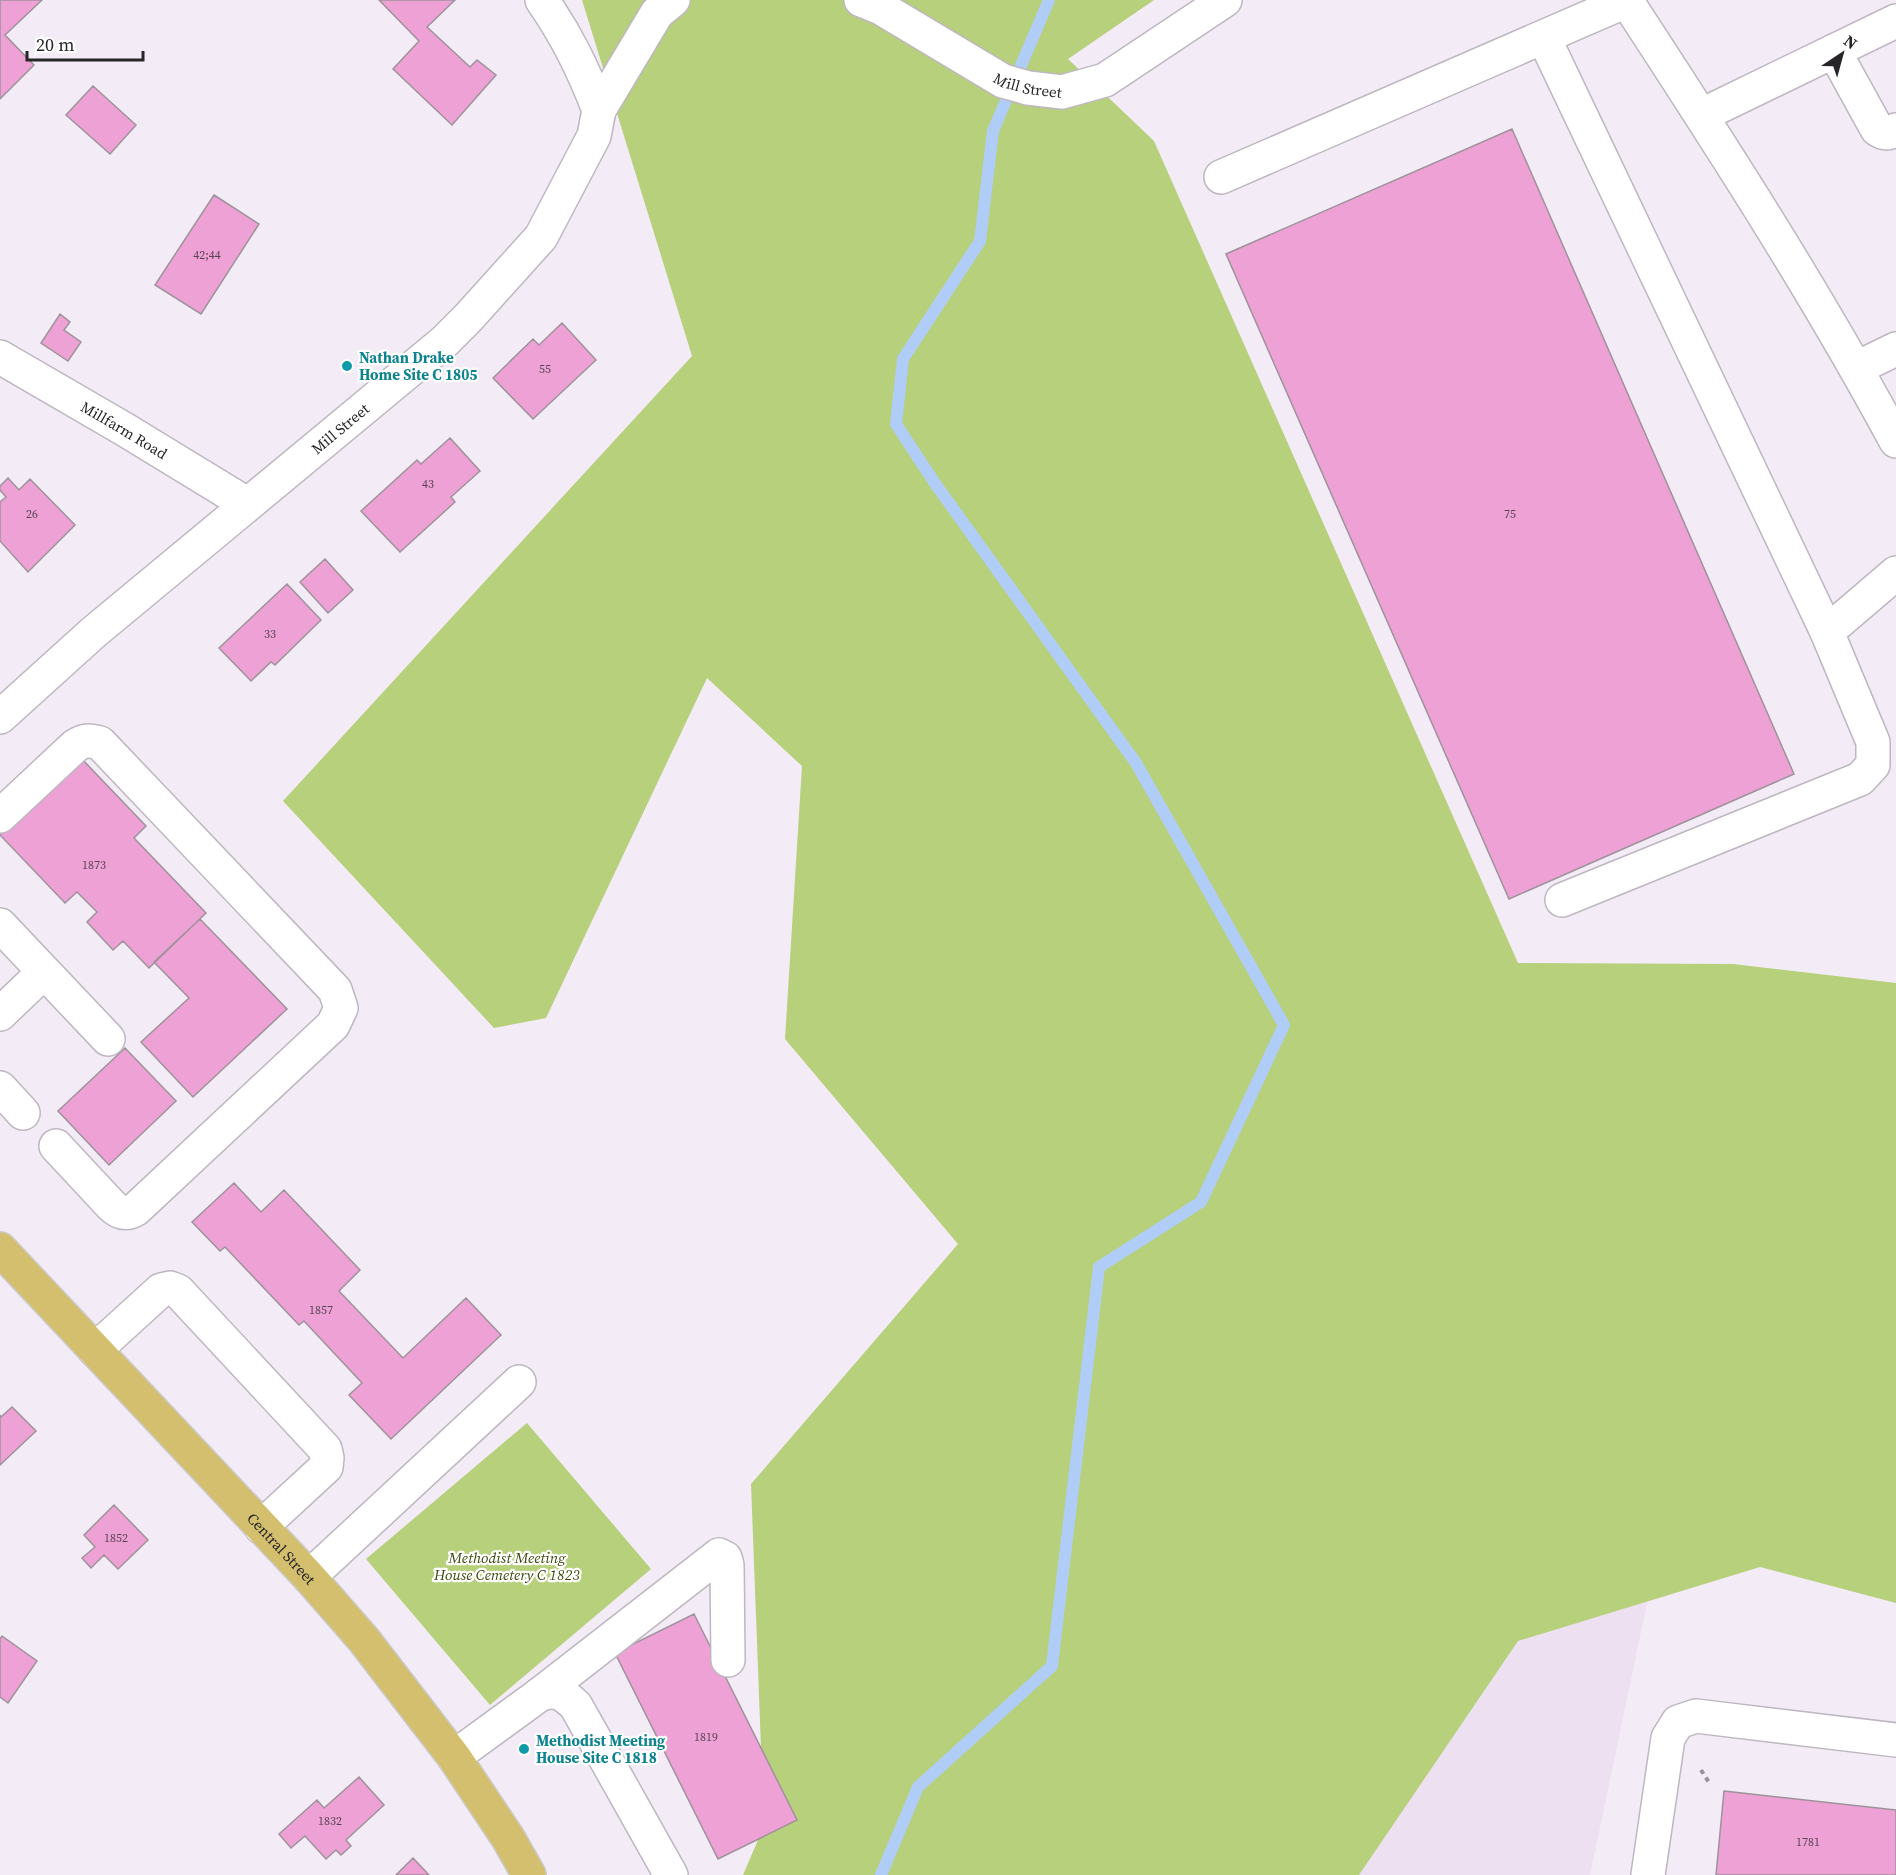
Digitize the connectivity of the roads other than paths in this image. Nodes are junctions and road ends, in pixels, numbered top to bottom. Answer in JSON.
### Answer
{"nodes":[{"id":1,"x":542,"y":0,"type":"edge"},
{"id":2,"x":673,"y":0,"type":"edge"},
{"id":3,"x":861,"y":0,"type":"edge"},
{"id":4,"x":1225,"y":0,"type":"edge"},
{"id":5,"x":1626,"y":0,"type":"edge"},
{"id":6,"x":1896,"y":21,"type":"edge"},
{"id":7,"x":1544,"y":38,"type":"junction"},
{"id":8,"x":1834,"y":51,"type":"junction"},
{"id":9,"x":599,"y":110,"type":"junction"},
{"id":10,"x":1702,"y":115,"type":"junction"},
{"id":11,"x":1896,"y":130,"type":"edge"},
{"id":12,"x":1221,"y":177,"type":"dead end"},
{"id":13,"x":1896,"y":349,"type":"edge"},
{"id":14,"x":0,"y":357,"type":"edge"},
{"id":15,"x":1857,"y":368,"type":"junction"},
{"id":16,"x":1896,"y":441,"type":"edge"},
{"id":17,"x":246,"y":504,"type":"junction"},
{"id":18,"x":1896,"y":573,"type":"edge"},
{"id":19,"x":1827,"y":632,"type":"junction"},
{"id":20,"x":0,"y":717,"type":"edge"},
{"id":21,"x":0,"y":816,"type":"edge"},
{"id":22,"x":1562,"y":900,"type":"dead end"},
{"id":23,"x":0,"y":926,"type":"edge"},
{"id":24,"x":44,"y":972,"type":"junction"},
{"id":25,"x":0,"y":1014,"type":"edge"},
{"id":26,"x":108,"y":1039,"type":"dead end"},
{"id":27,"x":0,"y":1089,"type":"edge"},
{"id":28,"x":23,"y":1113,"type":"dead end"},
{"id":29,"x":56,"y":1146,"type":"dead end"},
{"id":30,"x":0,"y":1249,"type":"edge"},
{"id":31,"x":95,"y":1350,"type":"junction"},
{"id":32,"x":519,"y":1382,"type":"dead end"},
{"id":33,"x":261,"y":1527,"type":"junction"},
{"id":34,"x":309,"y":1577,"type":"junction"},
{"id":35,"x":728,"y":1660,"type":"dead end"},
{"id":36,"x":539,"y":1695,"type":"junction"},
{"id":37,"x":1896,"y":1740,"type":"edge"},
{"id":38,"x":454,"y":1757,"type":"junction"},
{"id":39,"x":529,"y":1875,"type":"edge"},
{"id":40,"x":671,"y":1875,"type":"edge"},
{"id":41,"x":1648,"y":1875,"type":"edge"}],
"edges":[{"from":1,"to":9,"type":"street"},
{"from":2,"to":9,"type":"street","name":"Mill Street"},
{"from":3,"to":4,"type":"street","name":"Mill Street"},
{"from":5,"to":7,"type":"street"},
{"from":5,"to":10,"type":"street"},
{"from":6,"to":8,"type":"street"},
{"from":7,"to":12,"type":"street"},
{"from":7,"to":19,"type":"street"},
{"from":8,"to":10,"type":"street"},
{"from":8,"to":11,"type":"street"},
{"from":9,"to":17,"type":"street","name":"Mill Street"},
{"from":10,"to":15,"type":"street"},
{"from":13,"to":15,"type":"street"},
{"from":14,"to":17,"type":"street","name":"Millfarm Road"},
{"from":15,"to":16,"type":"street"},
{"from":17,"to":20,"type":"street","name":"Mill Street"},
{"from":18,"to":19,"type":"street"},
{"from":19,"to":22,"type":"street"},
{"from":21,"to":29,"type":"street"},
{"from":23,"to":24,"type":"street"},
{"from":24,"to":25,"type":"street"},
{"from":24,"to":26,"type":"street"},
{"from":27,"to":28,"type":"street"},
{"from":30,"to":31,"type":"main road","name":"Central Street"},
{"from":31,"to":33,"type":"main road","name":"Central Street"},
{"from":31,"to":33,"type":"street"},
{"from":32,"to":34,"type":"street"},
{"from":33,"to":34,"type":"main road","name":"Central Street"},
{"from":34,"to":38,"type":"main road","name":"Central Street"},
{"from":35,"to":36,"type":"street"},
{"from":36,"to":38,"type":"street"},
{"from":36,"to":40,"type":"street"},
{"from":37,"to":41,"type":"street"},
{"from":38,"to":39,"type":"main road","name":"Central Street"}]}
